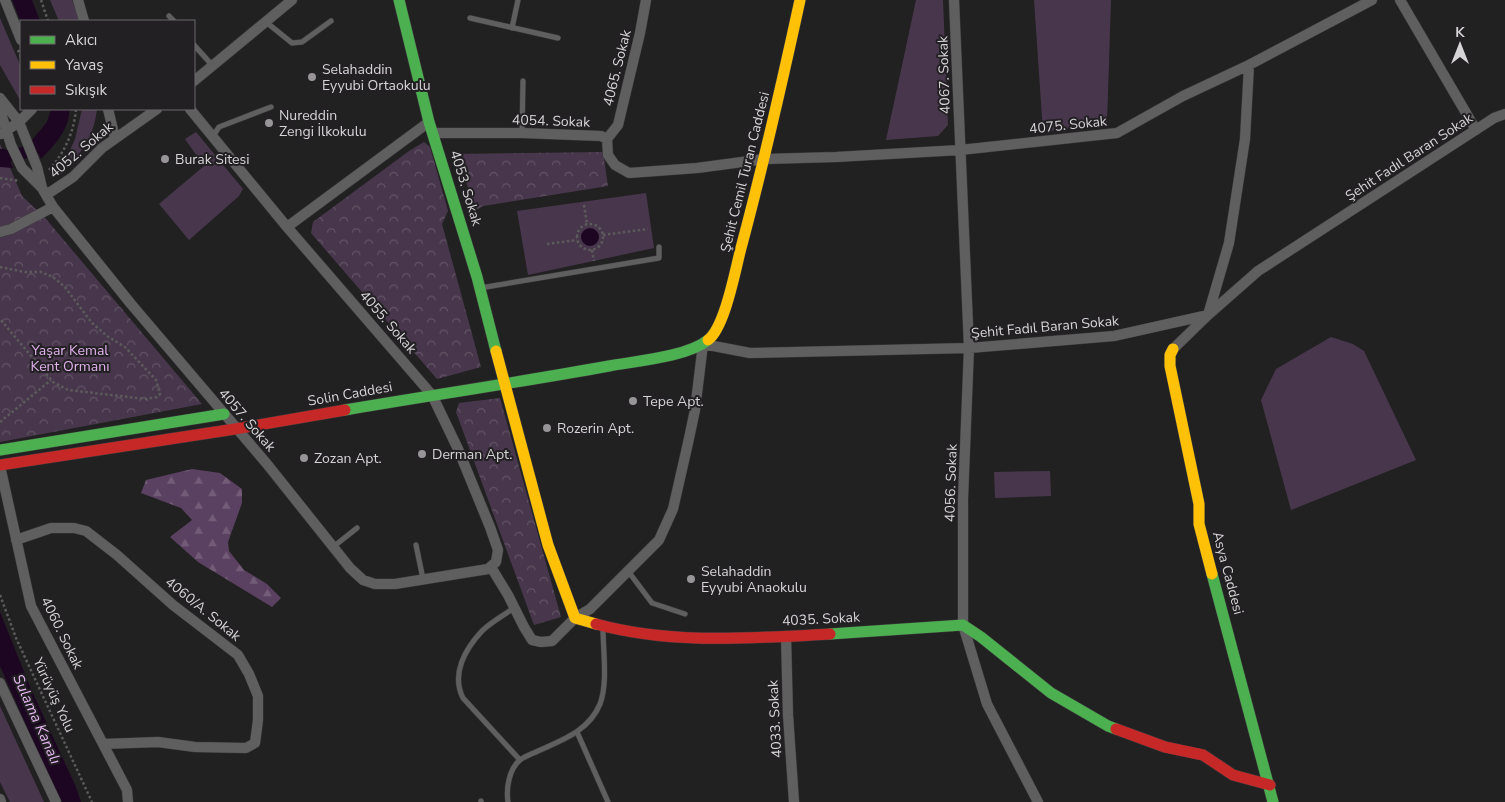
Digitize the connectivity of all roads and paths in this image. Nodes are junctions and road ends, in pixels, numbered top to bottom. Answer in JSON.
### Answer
{"nodes":[{"id":1,"x":5,"y":0,"type":"edge"},
{"id":2,"x":41,"y":0,"type":"edge"},
{"id":3,"x":78,"y":0,"type":"edge"},
{"id":4,"x":292,"y":0,"type":"edge"},
{"id":5,"x":399,"y":0,"type":"edge"},
{"id":6,"x":518,"y":0,"type":"edge"},
{"id":7,"x":646,"y":0,"type":"edge"},
{"id":8,"x":800,"y":0,"type":"edge"},
{"id":9,"x":954,"y":0,"type":"edge"},
{"id":10,"x":1372,"y":0,"type":"edge"},
{"id":11,"x":1400,"y":0,"type":"edge"},
{"id":12,"x":169,"y":16,"type":"dead end"},
{"id":13,"x":470,"y":18,"type":"dead end"},
{"id":14,"x":48,"y":20,"type":"edge"},
{"id":15,"x":84,"y":20,"type":"edge"},
{"id":16,"x":173,"y":20,"type":"edge"},
{"id":17,"x":332,"y":21,"type":"dead end"},
{"id":18,"x":266,"y":22,"type":"junction"},
{"id":19,"x":512,"y":28,"type":"junction"},
{"id":20,"x":20,"y":38,"type":"edge"},
{"id":21,"x":558,"y":38,"type":"dead end"},
{"id":22,"x":195,"y":46,"type":"edge"},
{"id":23,"x":1249,"y":65,"type":"junction"},
{"id":24,"x":213,"y":66,"type":"junction"},
{"id":25,"x":195,"y":80,"type":"edge"},
{"id":26,"x":523,"y":81,"type":"dead end"},
{"id":27,"x":0,"y":98,"type":"edge"},
{"id":28,"x":271,"y":107,"type":"dead end"},
{"id":29,"x":0,"y":110,"type":"edge"},
{"id":30,"x":31,"y":110,"type":"edge"},
{"id":31,"x":76,"y":110,"type":"edge"},
{"id":32,"x":108,"y":110,"type":"edge"},
{"id":33,"x":156,"y":110,"type":"edge"},
{"id":34,"x":191,"y":110,"type":"edge"},
{"id":35,"x":1505,"y":114,"type":"edge"},
{"id":36,"x":18,"y":122,"type":"junction"},
{"id":37,"x":431,"y":128,"type":"junction"},
{"id":38,"x":1476,"y":130,"type":"junction"},
{"id":39,"x":3,"y":133,"type":"edge"},
{"id":40,"x":522,"y":133,"type":"junction"},
{"id":41,"x":213,"y":137,"type":"junction"},
{"id":42,"x":115,"y":138,"type":"junction"},
{"id":43,"x":607,"y":139,"type":"junction"},
{"id":44,"x":960,"y":150,"type":"junction"},
{"id":45,"x":765,"y":159,"type":"junction"},
{"id":46,"x":0,"y":178,"type":"edge"},
{"id":47,"x":41,"y":186,"type":"junction"},
{"id":48,"x":584,"y":205,"type":"dead end"},
{"id":49,"x":53,"y":207,"type":"junction"},
{"id":50,"x":587,"y":224,"type":"junction"},
{"id":51,"x":287,"y":227,"type":"junction"},
{"id":52,"x":648,"y":229,"type":"dead end"},
{"id":53,"x":0,"y":232,"type":"edge"},
{"id":54,"x":603,"y":235,"type":"junction"},
{"id":55,"x":577,"y":240,"type":"junction"},
{"id":56,"x":548,"y":244,"type":"dead end"},
{"id":57,"x":659,"y":248,"type":"dead end"},
{"id":58,"x":0,"y":266,"type":"edge"},
{"id":59,"x":480,"y":288,"type":"junction"},
{"id":60,"x":1208,"y":315,"type":"junction"},
{"id":61,"x":0,"y":319,"type":"edge"},
{"id":62,"x":703,"y":344,"type":"junction"},
{"id":63,"x":969,"y":348,"type":"junction"},
{"id":64,"x":1173,"y":349,"type":"joint"},
{"id":65,"x":51,"y":380,"type":"junction"},
{"id":66,"x":504,"y":385,"type":"junction"},
{"id":67,"x":432,"y":394,"type":"junction"},
{"id":68,"x":224,"y":414,"type":"junction"},
{"id":69,"x":0,"y":422,"type":"edge"},
{"id":70,"x":235,"y":429,"type":"junction"},
{"id":71,"x":0,"y":450,"type":"edge"},
{"id":72,"x":0,"y":466,"type":"edge"},
{"id":73,"x":357,"y":528,"type":"dead end"},
{"id":74,"x":16,"y":540,"type":"junction"},
{"id":75,"x":416,"y":545,"type":"dead end"},
{"id":76,"x":333,"y":548,"type":"junction"},
{"id":77,"x":491,"y":567,"type":"junction"},
{"id":78,"x":628,"y":570,"type":"junction"},
{"id":79,"x":423,"y":580,"type":"junction"},
{"id":80,"x":0,"y":595,"type":"edge"},
{"id":81,"x":1,"y":603,"type":"edge"},
{"id":82,"x":514,"y":608,"type":"junction"},
{"id":83,"x":685,"y":614,"type":"dead end"},
{"id":84,"x":575,"y":618,"type":"junction"},
{"id":85,"x":963,"y":625,"type":"junction"},
{"id":86,"x":603,"y":627,"type":"junction"},
{"id":87,"x":786,"y":636,"type":"junction"},
{"id":88,"x":0,"y":683,"type":"edge"},
{"id":89,"x":577,"y":732,"type":"junction"},
{"id":90,"x":103,"y":744,"type":"junction"},
{"id":91,"x":520,"y":760,"type":"junction"},
{"id":92,"x":1270,"y":785,"type":"junction"},
{"id":93,"x":56,"y":802,"type":"edge"},
{"id":94,"x":92,"y":802,"type":"edge"},
{"id":95,"x":128,"y":802,"type":"edge"},
{"id":96,"x":508,"y":802,"type":"edge"},
{"id":97,"x":608,"y":802,"type":"edge"},
{"id":98,"x":794,"y":802,"type":"edge"},
{"id":99,"x":1038,"y":802,"type":"edge"},
{"id":100,"x":1273,"y":802,"type":"edge"}],
"edges":[{"from":1,"to":20,"type":"street"},
{"from":2,"to":14,"type":"path"},
{"from":3,"to":15,"type":"street"},
{"from":4,"to":18,"type":"street"},
{"from":5,"to":37,"type":"street","name":"4053. Sokak"},
{"from":6,"to":19,"type":"lane"},
{"from":7,"to":43,"type":"street","name":"4065. Sokak"},
{"from":8,"to":45,"type":"street","name":"Şehit Cemil Turan Caddesi"},
{"from":9,"to":44,"type":"street","name":"4067. Sokak"},
{"from":10,"to":23,"type":"street","name":"4075. Sokak"},
{"from":11,"to":38,"type":"street"},
{"from":12,"to":16,"type":"lane"},
{"from":13,"to":19,"type":"lane"},
{"from":17,"to":18,"type":"lane"},
{"from":18,"to":24,"type":"street"},
{"from":19,"to":21,"type":"lane"},
{"from":22,"to":24,"type":"lane"},
{"from":23,"to":44,"type":"street","name":"4075. Sokak"},
{"from":23,"to":60,"type":"street"},
{"from":24,"to":25,"type":"street"},
{"from":26,"to":40,"type":"lane"},
{"from":27,"to":36,"type":"street"},
{"from":28,"to":41,"type":"lane"},
{"from":29,"to":39,"type":"street"},
{"from":30,"to":36,"type":"street"},
{"from":31,"to":47,"type":"path"},
{"from":32,"to":42,"type":"street"},
{"from":33,"to":42,"type":"street","name":"4052. Sokak"},
{"from":34,"to":41,"type":"street","name":"4055. Sokak"},
{"from":35,"to":38,"type":"street","name":"Şehit Fadıl Baran Sokak"},
{"from":36,"to":39,"type":"street"},
{"from":36,"to":47,"type":"street"},
{"from":37,"to":40,"type":"street","name":"4054. Sokak"},
{"from":37,"to":51,"type":"street"},
{"from":37,"to":59,"type":"street","name":"4053. Sokak"},
{"from":38,"to":60,"type":"street","name":"Şehit Fadıl Baran Sokak"},
{"from":39,"to":47,"type":"street"},
{"from":40,"to":43,"type":"street","name":"4054. Sokak"},
{"from":41,"to":51,"type":"street","name":"4055. Sokak"},
{"from":42,"to":47,"type":"street","name":"4052. Sokak"},
{"from":43,"to":45,"type":"street","name":"4054. Sokak"},
{"from":44,"to":45,"type":"street","name":"4075. Sokak"},
{"from":44,"to":63,"type":"street","name":"4056. Sokak"},
{"from":45,"to":62,"type":"street","name":"Şehit Cemil Turan Caddesi"},
{"from":46,"to":47,"type":"path"},
{"from":47,"to":49,"type":"street","name":"4057. Sokak"},
{"from":48,"to":50,"type":"path"},
{"from":49,"to":53,"type":"street"},
{"from":49,"to":68,"type":"street","name":"4057. Sokak"},
{"from":50,"to":54,"type":"path"},
{"from":50,"to":55,"type":"path"},
{"from":51,"to":67,"type":"street","name":"4055. Sokak"},
{"from":52,"to":54,"type":"path"},
{"from":54,"to":55,"type":"path"},
{"from":55,"to":56,"type":"path"},
{"from":57,"to":59,"type":"lane"},
{"from":58,"to":65,"type":"path"},
{"from":59,"to":66,"type":"street","name":"4053. Sokak"},
{"from":60,"to":63,"type":"street","name":"Şehit Fadıl Baran Sokak"},
{"from":60,"to":64,"type":"street"},
{"from":61,"to":65,"type":"path"},
{"from":62,"to":63,"type":"street","name":"Şehit Fadıl Baran Sokak"},
{"from":62,"to":66,"type":"street","name":"Solin Caddesi"},
{"from":62,"to":78,"type":"street"},
{"from":63,"to":85,"type":"street","name":"4056. Sokak"},
{"from":64,"to":92,"type":"street","name":"Asya Caddesi"},
{"from":65,"to":69,"type":"path"},
{"from":66,"to":67,"type":"street","name":"Solin Caddesi"},
{"from":66,"to":84,"type":"street"},
{"from":67,"to":70,"type":"street","name":"Solin Caddesi"},
{"from":67,"to":77,"type":"street","name":"4055. Sokak"},
{"from":68,"to":70,"type":"street","name":"4057. Sokak"},
{"from":68,"to":71,"type":"street"},
{"from":70,"to":72,"type":"street","name":"Solin Caddesi"},
{"from":70,"to":76,"type":"street","name":"4057. Sokak"},
{"from":72,"to":74,"type":"street","name":"4060. Sokak"},
{"from":73,"to":76,"type":"lane"},
{"from":74,"to":90,"type":"street","name":"4060. Sokak"},
{"from":74,"to":90,"type":"street","name":"4060/A. Sokak"},
{"from":75,"to":79,"type":"lane"},
{"from":76,"to":79,"type":"street","name":"4057. Sokak"},
{"from":77,"to":79,"type":"street","name":"4057. Sokak"},
{"from":77,"to":82,"type":"street"},
{"from":78,"to":83,"type":"lane"},
{"from":78,"to":84,"type":"street"},
{"from":80,"to":81,"type":"path","name":"Yürüyüş Yolu"},
{"from":81,"to":94,"type":"path","name":"Yürüyüş Yolu"},
{"from":82,"to":84,"type":"street"},
{"from":82,"to":91,"type":"lane"},
{"from":84,"to":86,"type":"street","name":"4035. Sokak"},
{"from":85,"to":87,"type":"street","name":"4035. Sokak"},
{"from":85,"to":92,"type":"street"},
{"from":85,"to":99,"type":"street","name":"4056. Sokak"},
{"from":86,"to":87,"type":"street","name":"4035. Sokak"},
{"from":86,"to":89,"type":"lane"},
{"from":87,"to":98,"type":"street","name":"4033. Sokak"},
{"from":88,"to":93,"type":"street"},
{"from":89,"to":91,"type":"lane"},
{"from":89,"to":97,"type":"lane"},
{"from":90,"to":95,"type":"street","name":"4060. Sokak"},
{"from":91,"to":96,"type":"lane"},
{"from":92,"to":100,"type":"street","name":"Asya Caddesi"}]}
